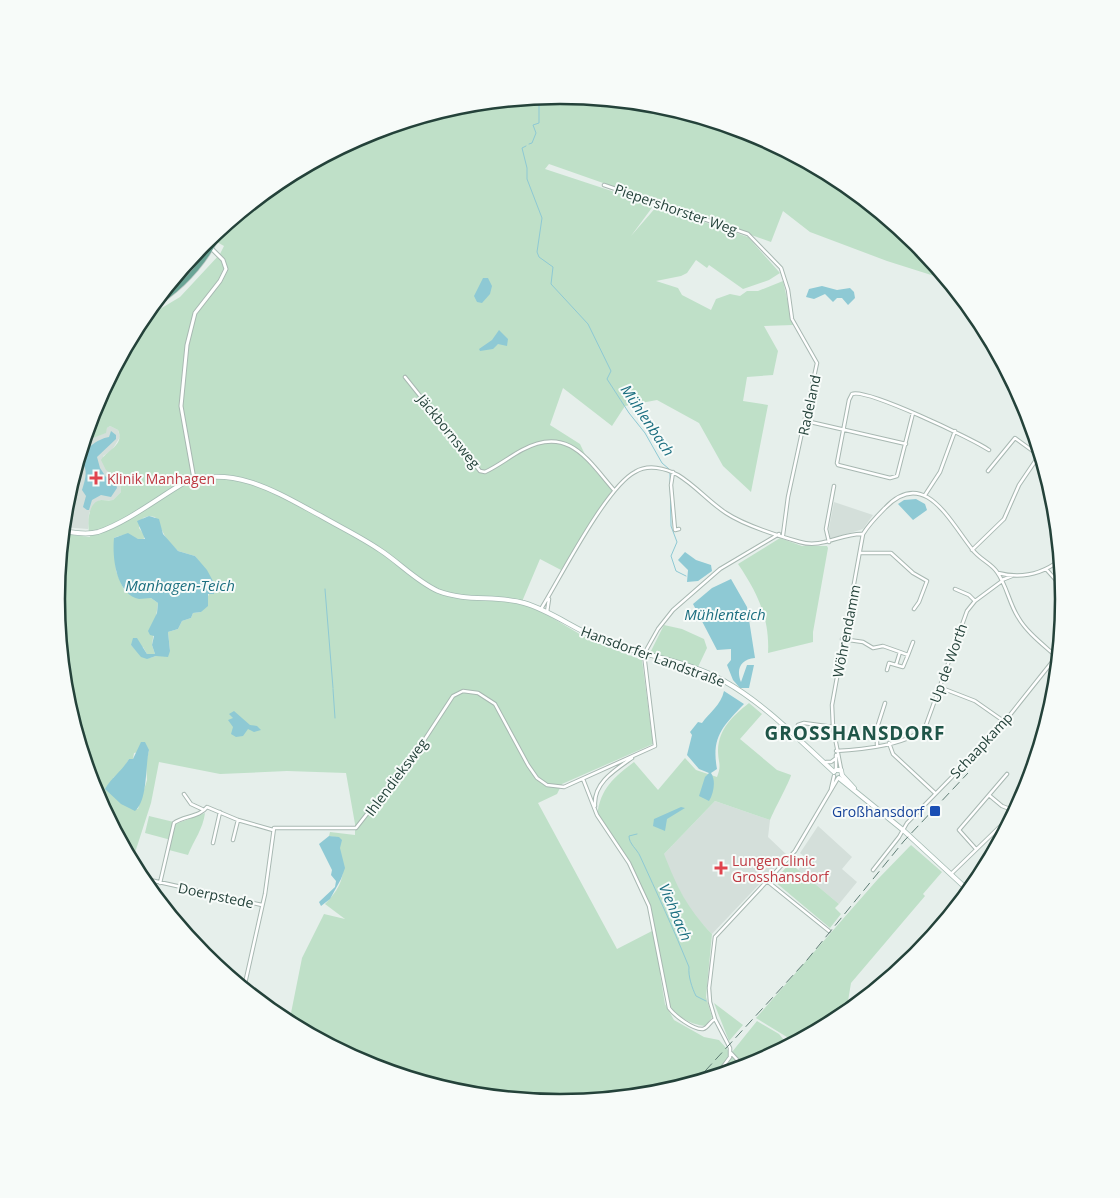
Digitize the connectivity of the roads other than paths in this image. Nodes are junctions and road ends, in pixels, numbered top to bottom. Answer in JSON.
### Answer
{"nodes":[{"id":1,"x":604,"y":185,"type":"dead end"},
{"id":2,"x":748,"y":234,"type":"joint"},
{"id":3,"x":211,"y":248,"type":"joint"},
{"id":4,"x":172,"y":292,"type":"edge"},
{"id":5,"x":405,"y":377,"type":"dead end"},
{"id":6,"x":913,"y":413,"type":"junction"},
{"id":7,"x":806,"y":420,"type":"junction"},
{"id":8,"x":842,"y":430,"type":"junction"},
{"id":9,"x":955,"y":431,"type":"junction"},
{"id":10,"x":906,"y":444,"type":"junction"},
{"id":11,"x":989,"y":450,"type":"dead end"},
{"id":12,"x":1032,"y":450,"type":"edge"},
{"id":13,"x":1035,"y":462,"type":"edge"},
{"id":14,"x":988,"y":470,"type":"dead end"},
{"id":15,"x":673,"y":472,"type":"junction"},
{"id":16,"x":194,"y":479,"type":"junction"},
{"id":17,"x":834,"y":486,"type":"dead end"},
{"id":18,"x":614,"y":490,"type":"junction"},
{"id":19,"x":925,"y":495,"type":"junction"},
{"id":20,"x":679,"y":529,"type":"dead end"},
{"id":21,"x":70,"y":531,"type":"edge"},
{"id":22,"x":863,"y":534,"type":"junction"},
{"id":23,"x":781,"y":535,"type":"junction"},
{"id":24,"x":829,"y":542,"type":"junction"},
{"id":25,"x":972,"y":550,"type":"junction"},
{"id":26,"x":861,"y":553,"type":"junction"},
{"id":27,"x":1054,"y":564,"type":"edge"},
{"id":28,"x":1046,"y":568,"type":"junction"},
{"id":29,"x":998,"y":572,"type":"junction"},
{"id":30,"x":1012,"y":576,"type":"junction"},
{"id":31,"x":1054,"y":578,"type":"edge"},
{"id":32,"x":1002,"y":581,"type":"junction"},
{"id":33,"x":955,"y":590,"type":"dead end"},
{"id":34,"x":549,"y":599,"type":"junction"},
{"id":35,"x":975,"y":601,"type":"junction"},
{"id":36,"x":541,"y":609,"type":"junction"},
{"id":37,"x":914,"y":609,"type":"dead end"},
{"id":38,"x":547,"y":612,"type":"junction"},
{"id":39,"x":842,"y":638,"type":"junction"},
{"id":40,"x":913,"y":642,"type":"dead end"},
{"id":41,"x":900,"y":652,"type":"junction"},
{"id":42,"x":1052,"y":652,"type":"edge"},
{"id":43,"x":644,"y":654,"type":"junction"},
{"id":44,"x":908,"y":655,"type":"junction"},
{"id":45,"x":896,"y":665,"type":"junction"},
{"id":46,"x":1051,"y":665,"type":"edge"},
{"id":47,"x":887,"y":670,"type":"dead end"},
{"id":48,"x":939,"y":687,"type":"junction"},
{"id":49,"x":886,"y":703,"type":"dead end"},
{"id":50,"x":1005,"y":722,"type":"junction"},
{"id":51,"x":798,"y":725,"type":"dead end"},
{"id":52,"x":833,"y":728,"type":"junction"},
{"id":53,"x":889,"y":743,"type":"junction"},
{"id":54,"x":877,"y":745,"type":"junction"},
{"id":55,"x":836,"y":753,"type":"junction"},
{"id":56,"x":639,"y":754,"type":"junction"},
{"id":57,"x":820,"y":758,"type":"junction"},
{"id":58,"x":836,"y":758,"type":"junction"},
{"id":59,"x":826,"y":762,"type":"junction"},
{"id":60,"x":837,"y":774,"type":"junction"},
{"id":61,"x":1007,"y":774,"type":"dead end"},
{"id":62,"x":583,"y":779,"type":"junction"},
{"id":63,"x":934,"y":793,"type":"junction"},
{"id":64,"x":184,"y":794,"type":"dead end"},
{"id":65,"x":990,"y":796,"type":"junction"},
{"id":66,"x":1008,"y":808,"type":"edge"},
{"id":67,"x":204,"y":810,"type":"junction"},
{"id":68,"x":220,"y":812,"type":"junction"},
{"id":69,"x":597,"y":815,"type":"junction"},
{"id":70,"x":238,"y":820,"type":"junction"},
{"id":71,"x":1000,"y":825,"type":"edge"},
{"id":72,"x":273,"y":830,"type":"junction"},
{"id":73,"x":902,"y":830,"type":"junction"},
{"id":74,"x":233,"y":840,"type":"dead end"},
{"id":75,"x":213,"y":843,"type":"dead end"},
{"id":76,"x":976,"y":849,"type":"junction"},
{"id":77,"x":873,"y":870,"type":"dead end"},
{"id":78,"x":951,"y":874,"type":"junction"},
{"id":79,"x":153,"y":881,"type":"edge"},
{"id":80,"x":767,"y":881,"type":"junction"},
{"id":81,"x":160,"y":883,"type":"junction"},
{"id":82,"x":963,"y":886,"type":"edge"},
{"id":83,"x":262,"y":905,"type":"junction"},
{"id":84,"x":829,"y":932,"type":"dead end"},
{"id":85,"x":246,"y":981,"type":"edge"},
{"id":86,"x":715,"y":1019,"type":"junction"},
{"id":87,"x":730,"y":1052,"type":"junction"},
{"id":88,"x":738,"y":1060,"type":"edge"},
{"id":89,"x":726,"y":1065,"type":"edge"}],
"edges":[{"from":1,"to":2,"type":"street","name":"Piepershorster Weg"},
{"from":2,"to":7,"type":"street","name":"Radeland"},
{"from":3,"to":4,"type":"main road"},
{"from":3,"to":16,"type":"street"},
{"from":5,"to":18,"type":"street","name":"Jäckbornsweg"},
{"from":6,"to":8,"type":"street"},
{"from":6,"to":9,"type":"street"},
{"from":6,"to":10,"type":"street"},
{"from":7,"to":8,"type":"street"},
{"from":7,"to":23,"type":"street","name":"Radeland"},
{"from":8,"to":10,"type":"street"},
{"from":8,"to":10,"type":"street"},
{"from":9,"to":11,"type":"street"},
{"from":9,"to":19,"type":"street"},
{"from":12,"to":14,"type":"street"},
{"from":13,"to":25,"type":"street"},
{"from":15,"to":18,"type":"street"},
{"from":15,"to":20,"type":"street"},
{"from":15,"to":23,"type":"street"},
{"from":16,"to":21,"type":"main road","name":"Hansdorfer Landstraße"},
{"from":16,"to":36,"type":"main road","name":"Hansdorfer Landstraße"},
{"from":17,"to":24,"type":"street"},
{"from":18,"to":34,"type":"street"},
{"from":19,"to":22,"type":"street"},
{"from":19,"to":25,"type":"street"},
{"from":22,"to":24,"type":"street"},
{"from":22,"to":26,"type":"street","name":"Wöhrendamm"},
{"from":23,"to":24,"type":"street"},
{"from":23,"to":43,"type":"street"},
{"from":25,"to":29,"type":"street"},
{"from":26,"to":37,"type":"street"},
{"from":26,"to":39,"type":"street","name":"Wöhrendamm"},
{"from":27,"to":28,"type":"street"},
{"from":28,"to":30,"type":"street"},
{"from":28,"to":31,"type":"street"},
{"from":29,"to":30,"type":"street"},
{"from":29,"to":32,"type":"street"},
{"from":30,"to":32,"type":"street","name":"Up de Worth"},
{"from":32,"to":35,"type":"street","name":"Up de Worth"},
{"from":32,"to":42,"type":"street"},
{"from":33,"to":35,"type":"street"},
{"from":34,"to":36,"type":"street"},
{"from":34,"to":38,"type":"street"},
{"from":35,"to":48,"type":"street","name":"Up de Worth"},
{"from":36,"to":38,"type":"main road","name":"Hansdorfer Landstraße"},
{"from":38,"to":43,"type":"main road","name":"Hansdorfer Landstraße"},
{"from":39,"to":41,"type":"street"},
{"from":39,"to":52,"type":"street","name":"Wöhrendamm"},
{"from":40,"to":44,"type":"street"},
{"from":41,"to":44,"type":"street"},
{"from":41,"to":45,"type":"street"},
{"from":43,"to":56,"type":"street"},
{"from":43,"to":57,"type":"main road","name":"Hansdorfer Landstraße"},
{"from":44,"to":45,"type":"street"},
{"from":45,"to":47,"type":"street"},
{"from":46,"to":50,"type":"street","name":"Schaapkamp"},
{"from":48,"to":50,"type":"street"},
{"from":48,"to":53,"type":"street","name":"Up de Worth"},
{"from":49,"to":54,"type":"street"},
{"from":50,"to":63,"type":"street","name":"Schaapkamp"},
{"from":51,"to":52,"type":"street"},
{"from":52,"to":55,"type":"street","name":"Wöhrendamm"},
{"from":53,"to":54,"type":"street","name":"Up de Worth"},
{"from":53,"to":63,"type":"street"},
{"from":54,"to":55,"type":"street","name":"Up de Worth"},
{"from":55,"to":58,"type":"street","name":"Wöhrendamm"},
{"from":55,"to":60,"type":"street","name":"Wöhrendamm"},
{"from":56,"to":62,"type":"street"},
{"from":56,"to":69,"type":"street"},
{"from":57,"to":59,"type":"main road","name":"Hansdorfer Landstraße"},
{"from":57,"to":60,"type":"main road","name":"Hansdorfer Landstraße"},
{"from":58,"to":59,"type":"street"},
{"from":58,"to":60,"type":"street","name":"Wöhrendamm"},
{"from":59,"to":60,"type":"main road","name":"Hansdorfer Landstraße"},
{"from":60,"to":73,"type":"main road"},
{"from":60,"to":80,"type":"street","name":"Wöhrendamm"},
{"from":61,"to":65,"type":"street"},
{"from":62,"to":69,"type":"street"},
{"from":62,"to":72,"type":"street","name":"Ihlendieksweg"},
{"from":63,"to":73,"type":"street","name":"Schaapkamp"},
{"from":64,"to":67,"type":"street"},
{"from":65,"to":66,"type":"street"},
{"from":65,"to":76,"type":"street"},
{"from":67,"to":68,"type":"street"},
{"from":67,"to":81,"type":"street"},
{"from":68,"to":70,"type":"street"},
{"from":68,"to":75,"type":"street"},
{"from":69,"to":86,"type":"street"},
{"from":70,"to":72,"type":"street"},
{"from":70,"to":74,"type":"street"},
{"from":71,"to":76,"type":"street"},
{"from":72,"to":83,"type":"street"},
{"from":73,"to":77,"type":"street","name":"Schaapkamp"},
{"from":73,"to":78,"type":"main road"},
{"from":76,"to":78,"type":"street"},
{"from":78,"to":82,"type":"main road"},
{"from":79,"to":81,"type":"street","name":"Doerpstede"},
{"from":80,"to":84,"type":"street"},
{"from":80,"to":86,"type":"street","name":"Wöhrendamm"},
{"from":81,"to":83,"type":"street","name":"Doerpstede"},
{"from":83,"to":85,"type":"street"},
{"from":86,"to":87,"type":"street","name":"Wöhrendamm"},
{"from":87,"to":88,"type":"street"},
{"from":87,"to":89,"type":"street"}]}
